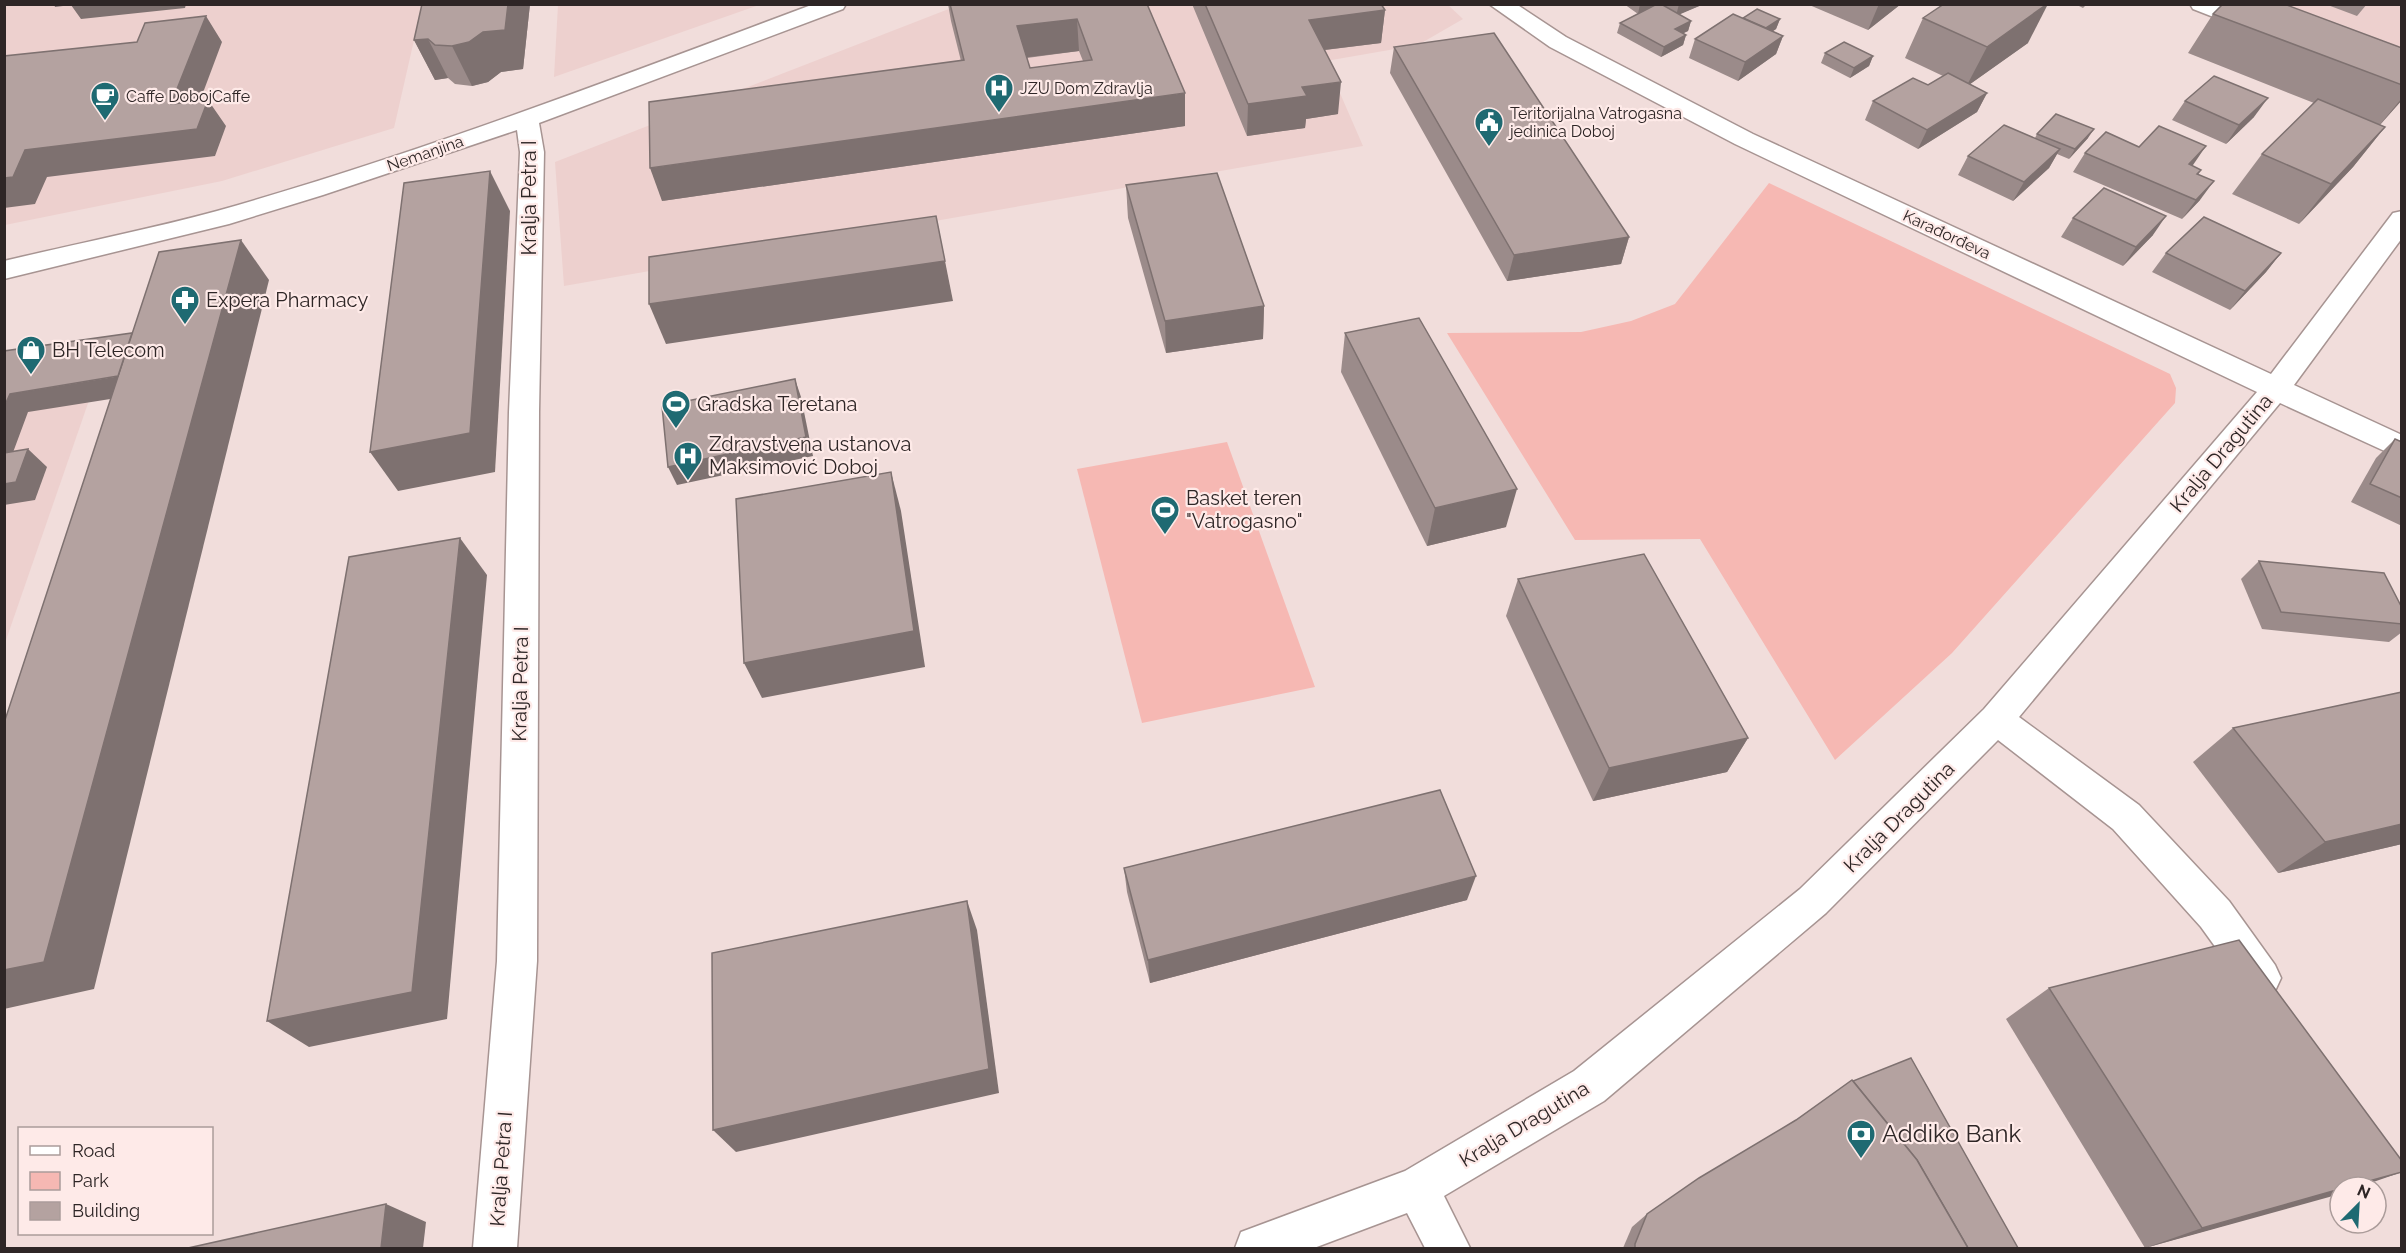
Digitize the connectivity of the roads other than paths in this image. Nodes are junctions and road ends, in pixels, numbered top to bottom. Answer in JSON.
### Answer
{"nodes":[{"id":1,"x":835,"y":4,"type":"edge"},
{"id":2,"x":1500,"y":4,"type":"edge"},
{"id":3,"x":2201,"y":4,"type":"edge"},
{"id":4,"x":2279,"y":34,"type":"edge"},
{"id":5,"x":527,"y":118,"type":"junction"},
{"id":6,"x":2402,"y":219,"type":"edge"},
{"id":7,"x":4,"y":270,"type":"edge"},
{"id":8,"x":2276,"y":388,"type":"junction"},
{"id":9,"x":2402,"y":447,"type":"edge"},
{"id":10,"x":1996,"y":719,"type":"junction"},
{"id":11,"x":2284,"y":1010,"type":"edge"},
{"id":12,"x":1418,"y":1188,"type":"junction"},
{"id":13,"x":495,"y":1248,"type":"edge"},
{"id":14,"x":1257,"y":1248,"type":"edge"},
{"id":15,"x":1448,"y":1248,"type":"edge"}],
"edges":[{"from":1,"to":5,"type":"street","name":"Nemanjina"},
{"from":2,"to":8,"type":"street","name":"Karađorđeva"},
{"from":3,"to":4,"type":"street"},
{"from":5,"to":7,"type":"street","name":"Nemanjina"},
{"from":5,"to":13,"type":"street","name":"Kralja Petra I"},
{"from":6,"to":8,"type":"street","name":"Kralja Dragutina"},
{"from":8,"to":9,"type":"street","name":"Karađorđeva"},
{"from":8,"to":10,"type":"street","name":"Kralja Dragutina"},
{"from":10,"to":11,"type":"street"},
{"from":10,"to":12,"type":"street","name":"Kralja Dragutina"},
{"from":12,"to":14,"type":"street","name":"Kralja Dragutina"},
{"from":12,"to":15,"type":"street"}]}
